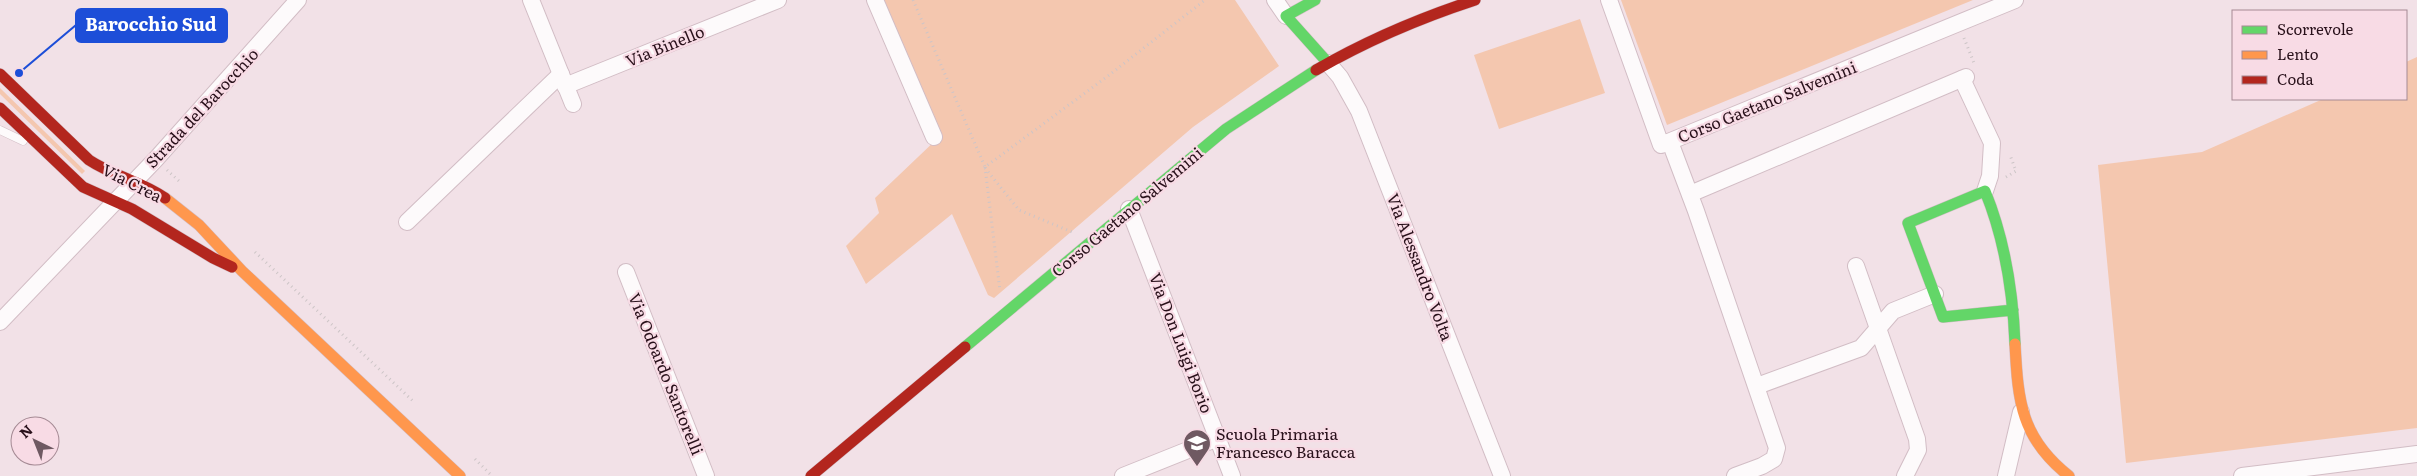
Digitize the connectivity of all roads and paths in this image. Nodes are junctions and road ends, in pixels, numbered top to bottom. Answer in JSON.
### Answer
{"nodes":[{"id":1,"x":298,"y":0,"type":"edge"},
{"id":2,"x":531,"y":0,"type":"edge"},
{"id":3,"x":875,"y":0,"type":"edge"},
{"id":4,"x":913,"y":0,"type":"edge"},
{"id":5,"x":1205,"y":0,"type":"edge"},
{"id":6,"x":1275,"y":0,"type":"edge"},
{"id":7,"x":1315,"y":0,"type":"edge"},
{"id":8,"x":1476,"y":0,"type":"edge"},
{"id":9,"x":1609,"y":0,"type":"edge"},
{"id":10,"x":2015,"y":0,"type":"edge"},
{"id":11,"x":772,"y":3,"type":"edge"},
{"id":12,"x":1286,"y":16,"type":"junction"},
{"id":13,"x":1328,"y":63,"type":"junction"},
{"id":14,"x":0,"y":74,"type":"edge"},
{"id":15,"x":563,"y":80,"type":"junction"},
{"id":16,"x":573,"y":104,"type":"dead end"},
{"id":17,"x":0,"y":108,"type":"edge"},
{"id":18,"x":0,"y":130,"type":"edge"},
{"id":19,"x":934,"y":137,"type":"dead end"},
{"id":20,"x":1670,"y":142,"type":"junction"},
{"id":21,"x":41,"y":148,"type":"junction"},
{"id":22,"x":156,"y":159,"type":"junction"},
{"id":23,"x":985,"y":167,"type":"junction"},
{"id":24,"x":133,"y":181,"type":"junction"},
{"id":25,"x":185,"y":186,"type":"dead end"},
{"id":26,"x":1985,"y":191,"type":"junction"},
{"id":27,"x":1690,"y":194,"type":"junction"},
{"id":28,"x":114,"y":201,"type":"junction"},
{"id":29,"x":1129,"y":210,"type":"junction"},
{"id":30,"x":407,"y":222,"type":"dead end"},
{"id":31,"x":1092,"y":241,"type":"junction"},
{"id":32,"x":250,"y":248,"type":"dead end"},
{"id":33,"x":1856,"y":266,"type":"dead end"},
{"id":34,"x":242,"y":271,"type":"junction"},
{"id":35,"x":626,"y":272,"type":"dead end"},
{"id":36,"x":1935,"y":294,"type":"junction"},
{"id":37,"x":2013,"y":310,"type":"junction"},
{"id":38,"x":1004,"y":314,"type":"junction"},
{"id":39,"x":0,"y":322,"type":"edge"},
{"id":40,"x":1878,"y":329,"type":"junction"},
{"id":41,"x":1757,"y":386,"type":"junction"},
{"id":42,"x":414,"y":403,"type":"dead end"},
{"id":43,"x":2021,"y":412,"type":"junction"},
{"id":44,"x":1218,"y":438,"type":"junction"},
{"id":45,"x":2417,"y":454,"type":"edge"},
{"id":46,"x":471,"y":456,"type":"dead end"},
{"id":47,"x":2060,"y":472,"type":"edge"},
{"id":48,"x":460,"y":476,"type":"edge"},
{"id":49,"x":492,"y":476,"type":"edge"},
{"id":50,"x":706,"y":476,"type":"edge"},
{"id":51,"x":811,"y":476,"type":"edge"},
{"id":52,"x":1123,"y":476,"type":"edge"},
{"id":53,"x":1232,"y":476,"type":"edge"},
{"id":54,"x":1502,"y":476,"type":"edge"},
{"id":55,"x":1735,"y":476,"type":"edge"},
{"id":56,"x":1905,"y":476,"type":"edge"},
{"id":57,"x":2006,"y":476,"type":"edge"},
{"id":58,"x":2069,"y":476,"type":"edge"},
{"id":59,"x":2242,"y":476,"type":"edge"}],
"edges":[{"from":1,"to":22,"type":"street","name":"Strada del Barocchio"},
{"from":2,"to":15,"type":"street"},
{"from":3,"to":19,"type":"street"},
{"from":4,"to":23,"type":"path"},
{"from":5,"to":23,"type":"path"},
{"from":6,"to":12,"type":"street"},
{"from":7,"to":12,"type":"street"},
{"from":8,"to":13,"type":"street","name":"Corso Gaetano Salvemini"},
{"from":9,"to":20,"type":"street","name":"Corso Gaetano Salvemini"},
{"from":10,"to":20,"type":"street","name":"Corso Gaetano Salvemini"},
{"from":11,"to":15,"type":"street","name":"Via Binello"},
{"from":12,"to":13,"type":"street"},
{"from":13,"to":29,"type":"street","name":"Corso Gaetano Salvemini"},
{"from":13,"to":54,"type":"street","name":"Via Alessandro Volta"},
{"from":14,"to":24,"type":"street","name":"Via Crea"},
{"from":15,"to":16,"type":"street"},
{"from":15,"to":30,"type":"street"},
{"from":17,"to":21,"type":"street","name":"Via Crea"},
{"from":18,"to":21,"type":"lane","name":"Via Crea"},
{"from":20,"to":27,"type":"street"},
{"from":21,"to":28,"type":"street","name":"Via Crea"},
{"from":22,"to":24,"type":"street","name":"Strada del Barocchio"},
{"from":22,"to":25,"type":"path"},
{"from":23,"to":31,"type":"path"},
{"from":23,"to":38,"type":"path"},
{"from":24,"to":28,"type":"street","name":"Strada del Barocchio"},
{"from":24,"to":34,"type":"street","name":"Via Crea"},
{"from":26,"to":27,"type":"street"},
{"from":26,"to":36,"type":"street"},
{"from":26,"to":37,"type":"street"},
{"from":27,"to":41,"type":"street"},
{"from":28,"to":34,"type":"street","name":"Via Crea"},
{"from":28,"to":39,"type":"street","name":"Strada del Barocchio"},
{"from":29,"to":31,"type":"street","name":"Corso Gaetano Salvemini"},
{"from":29,"to":44,"type":"street","name":"Via Don Luigi Borio"},
{"from":31,"to":38,"type":"street","name":"Corso Gaetano Salvemini"},
{"from":32,"to":42,"type":"path"},
{"from":33,"to":40,"type":"street"},
{"from":34,"to":48,"type":"street","name":"Via Crea"},
{"from":35,"to":50,"type":"street","name":"Via Odoardo Santorelli"},
{"from":36,"to":37,"type":"street"},
{"from":36,"to":40,"type":"street"},
{"from":37,"to":43,"type":"street"},
{"from":38,"to":51,"type":"street","name":"Corso Gaetano Salvemini"},
{"from":40,"to":41,"type":"street"},
{"from":40,"to":56,"type":"street"},
{"from":41,"to":55,"type":"street"},
{"from":43,"to":47,"type":"street"},
{"from":43,"to":57,"type":"street"},
{"from":44,"to":52,"type":"street"},
{"from":44,"to":53,"type":"street","name":"Via Don Luigi Borio"},
{"from":45,"to":59,"type":"street"},
{"from":46,"to":49,"type":"path"},
{"from":47,"to":58,"type":"street"}]}
